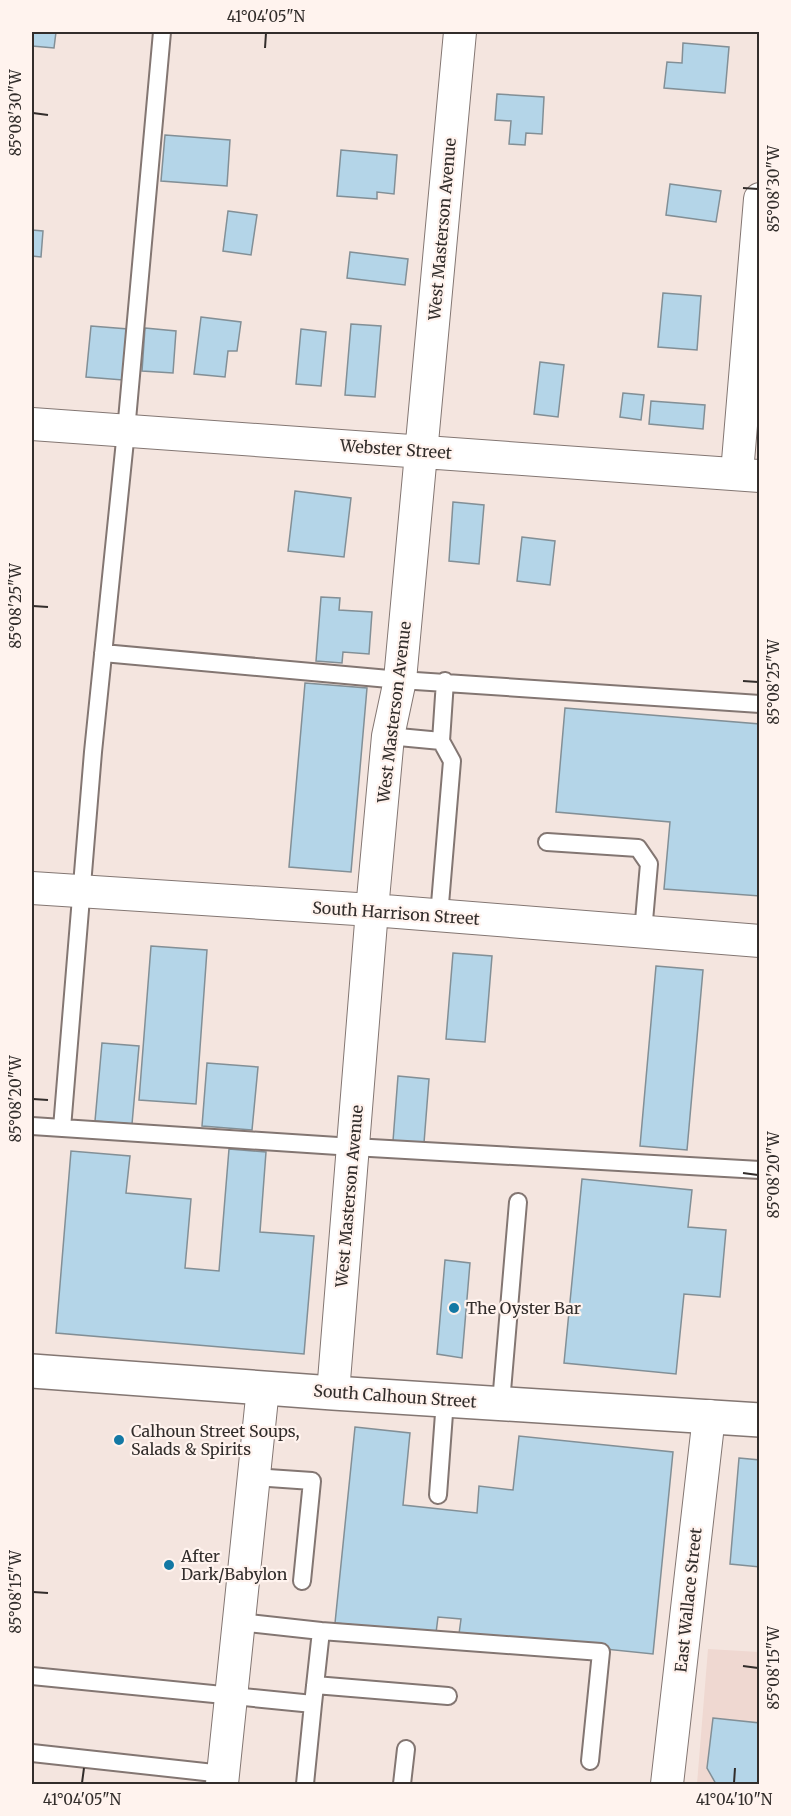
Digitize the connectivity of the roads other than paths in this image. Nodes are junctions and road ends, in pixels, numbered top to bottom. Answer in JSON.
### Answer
{"nodes":[{"id":1,"x":162,"y":32,"type":"edge"},
{"id":2,"x":460,"y":32,"type":"edge"},
{"id":3,"x":759,"y":199,"type":"edge"},
{"id":4,"x":32,"y":424,"type":"edge"},
{"id":5,"x":126,"y":431,"type":"junction"},
{"id":6,"x":421,"y":451,"type":"junction"},
{"id":7,"x":748,"y":474,"type":"edge"},
{"id":8,"x":103,"y":653,"type":"junction"},
{"id":9,"x":400,"y":680,"type":"junction"},
{"id":10,"x":445,"y":681,"type":"junction"},
{"id":11,"x":759,"y":704,"type":"edge"},
{"id":12,"x":388,"y":736,"type":"junction"},
{"id":13,"x":441,"y":741,"type":"junction"},
{"id":14,"x":547,"y":842,"type":"dead end"},
{"id":15,"x":32,"y":888,"type":"edge"},
{"id":16,"x":82,"y":891,"type":"junction"},
{"id":17,"x":372,"y":910,"type":"junction"},
{"id":18,"x":440,"y":916,"type":"junction"},
{"id":19,"x":643,"y":932,"type":"junction"},
{"id":20,"x":759,"y":941,"type":"edge"},
{"id":21,"x":32,"y":1126,"type":"edge"},
{"id":22,"x":62,"y":1128,"type":"junction"},
{"id":23,"x":353,"y":1147,"type":"junction"},
{"id":24,"x":759,"y":1170,"type":"edge"},
{"id":25,"x":518,"y":1202,"type":"dead end"},
{"id":26,"x":32,"y":1371,"type":"edge"},
{"id":27,"x":263,"y":1388,"type":"junction"},
{"id":28,"x":333,"y":1393,"type":"junction"},
{"id":29,"x":445,"y":1400,"type":"junction"},
{"id":30,"x":501,"y":1403,"type":"junction"},
{"id":31,"x":709,"y":1416,"type":"junction"},
{"id":32,"x":759,"y":1420,"type":"edge"},
{"id":33,"x":253,"y":1477,"type":"junction"},
{"id":34,"x":438,"y":1495,"type":"dead end"},
{"id":35,"x":302,"y":1581,"type":"dead end"},
{"id":36,"x":239,"y":1622,"type":"junction"},
{"id":37,"x":321,"y":1630,"type":"junction"},
{"id":38,"x":32,"y":1676,"type":"edge"},
{"id":39,"x":315,"y":1684,"type":"junction"},
{"id":40,"x":231,"y":1695,"type":"junction"},
{"id":41,"x":448,"y":1696,"type":"dead end"},
{"id":42,"x":313,"y":1704,"type":"junction"},
{"id":43,"x":406,"y":1749,"type":"dead end"},
{"id":44,"x":32,"y":1754,"type":"edge"},
{"id":45,"x":590,"y":1761,"type":"dead end"},
{"id":46,"x":222,"y":1779,"type":"edge"},
{"id":47,"x":304,"y":1785,"type":"edge"},
{"id":48,"x":402,"y":1785,"type":"edge"},
{"id":49,"x":667,"y":1785,"type":"edge"}],
"edges":[{"from":1,"to":5,"type":"lane"},
{"from":2,"to":6,"type":"street","name":"West Masterson Avenue"},
{"from":3,"to":7,"type":"street"},
{"from":4,"to":5,"type":"street","name":"Webster Street"},
{"from":5,"to":6,"type":"street","name":"Webster Street"},
{"from":5,"to":8,"type":"lane"},
{"from":6,"to":7,"type":"street","name":"Webster Street"},
{"from":6,"to":9,"type":"street","name":"West Masterson Avenue"},
{"from":8,"to":9,"type":"lane"},
{"from":8,"to":16,"type":"lane"},
{"from":9,"to":10,"type":"lane"},
{"from":9,"to":12,"type":"street","name":"West Masterson Avenue"},
{"from":10,"to":11,"type":"lane"},
{"from":10,"to":13,"type":"lane"},
{"from":12,"to":13,"type":"lane"},
{"from":12,"to":17,"type":"street","name":"West Masterson Avenue"},
{"from":13,"to":18,"type":"lane"},
{"from":14,"to":19,"type":"lane"},
{"from":15,"to":16,"type":"street","name":"South Harrison Street"},
{"from":16,"to":17,"type":"street","name":"South Harrison Street"},
{"from":16,"to":22,"type":"lane"},
{"from":17,"to":18,"type":"street","name":"South Harrison Street"},
{"from":17,"to":23,"type":"street","name":"West Masterson Avenue"},
{"from":18,"to":19,"type":"street","name":"South Harrison Street"},
{"from":19,"to":20,"type":"street","name":"South Harrison Street"},
{"from":21,"to":22,"type":"lane"},
{"from":22,"to":23,"type":"lane"},
{"from":23,"to":24,"type":"lane"},
{"from":23,"to":28,"type":"street","name":"West Masterson Avenue"},
{"from":25,"to":30,"type":"lane"},
{"from":26,"to":27,"type":"street","name":"South Calhoun Street"},
{"from":27,"to":28,"type":"street","name":"South Calhoun Street"},
{"from":27,"to":33,"type":"street"},
{"from":28,"to":29,"type":"street","name":"South Calhoun Street"},
{"from":29,"to":30,"type":"street","name":"South Calhoun Street"},
{"from":29,"to":34,"type":"lane"},
{"from":30,"to":31,"type":"street","name":"South Calhoun Street"},
{"from":31,"to":32,"type":"street","name":"South Calhoun Street"},
{"from":31,"to":49,"type":"street","name":"East Wallace Street"},
{"from":33,"to":35,"type":"lane"},
{"from":33,"to":36,"type":"street"},
{"from":36,"to":37,"type":"lane"},
{"from":36,"to":40,"type":"street"},
{"from":37,"to":39,"type":"lane"},
{"from":37,"to":45,"type":"lane"},
{"from":38,"to":40,"type":"lane"},
{"from":39,"to":41,"type":"lane"},
{"from":39,"to":42,"type":"lane"},
{"from":40,"to":42,"type":"lane"},
{"from":40,"to":46,"type":"street"},
{"from":42,"to":47,"type":"lane"},
{"from":43,"to":48,"type":"lane"},
{"from":44,"to":46,"type":"lane"}]}
